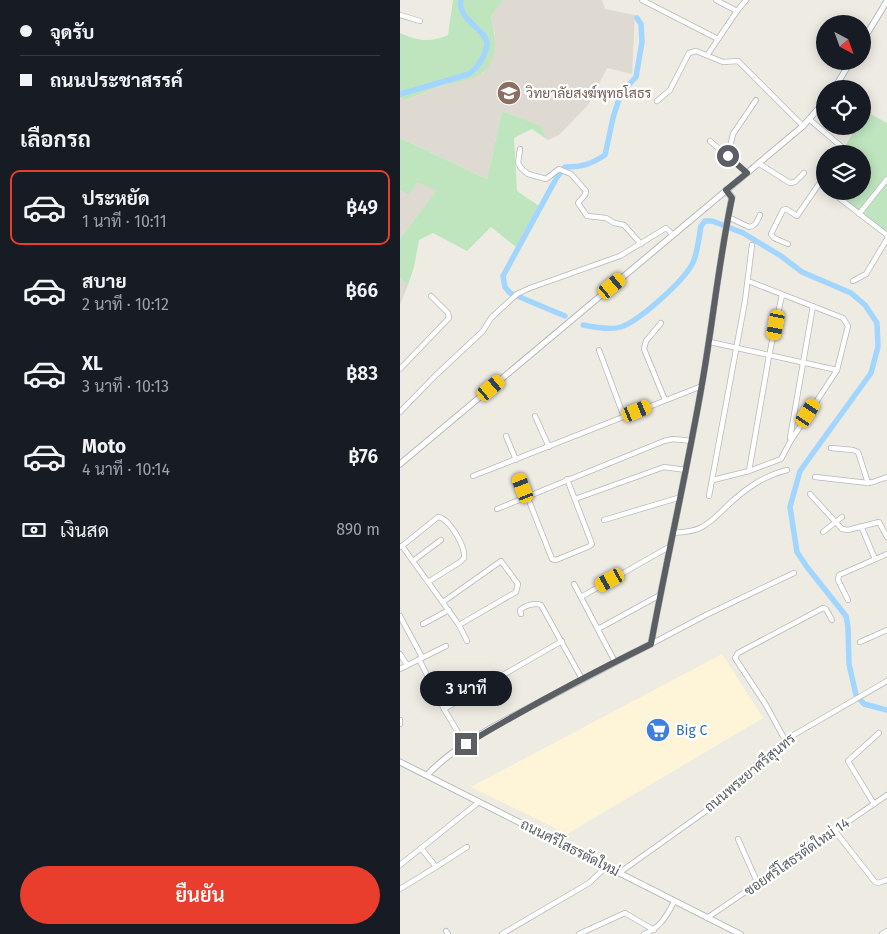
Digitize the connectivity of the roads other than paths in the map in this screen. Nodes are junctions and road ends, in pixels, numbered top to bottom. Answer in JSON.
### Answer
{"nodes":[{"id":1,"x":642,"y":0,"type":"edge"},
{"id":2,"x":716,"y":0,"type":"edge"},
{"id":3,"x":746,"y":0,"type":"edge"},
{"id":4,"x":887,"y":1,"type":"edge"},
{"id":5,"x":737,"y":12,"type":"junction"},
{"id":6,"x":400,"y":15,"type":"edge"},
{"id":7,"x":420,"y":21,"type":"dead end"},
{"id":8,"x":871,"y":27,"type":"edge"},
{"id":9,"x":718,"y":39,"type":"junction"},
{"id":10,"x":708,"y":54,"type":"dead end"},
{"id":11,"x":756,"y":100,"type":"dead end"},
{"id":12,"x":658,"y":101,"type":"dead end"},
{"id":13,"x":816,"y":111,"type":"edge"},
{"id":14,"x":809,"y":119,"type":"junction"},
{"id":15,"x":803,"y":126,"type":"junction"},
{"id":16,"x":710,"y":141,"type":"dead end"},
{"id":17,"x":839,"y":145,"type":"edge"},
{"id":18,"x":520,"y":149,"type":"dead end"},
{"id":19,"x":728,"y":156,"type":"junction"},
{"id":20,"x":758,"y":163,"type":"junction"},
{"id":21,"x":747,"y":173,"type":"junction"},
{"id":22,"x":804,"y":173,"type":"dead end"},
{"id":23,"x":887,"y":179,"type":"edge"},
{"id":24,"x":816,"y":188,"type":"edge"},
{"id":25,"x":726,"y":190,"type":"junction"},
{"id":26,"x":841,"y":200,"type":"edge"},
{"id":27,"x":859,"y":214,"type":"junction"},
{"id":28,"x":760,"y":215,"type":"dead end"},
{"id":29,"x":728,"y":219,"type":"junction"},
{"id":30,"x":673,"y":235,"type":"junction"},
{"id":31,"x":887,"y":235,"type":"edge"},
{"id":32,"x":887,"y":239,"type":"edge"},
{"id":33,"x":641,"y":244,"type":"junction"},
{"id":34,"x":788,"y":244,"type":"dead end"},
{"id":35,"x":752,"y":245,"type":"dead end"},
{"id":36,"x":853,"y":281,"type":"dead end"},
{"id":37,"x":748,"y":282,"type":"junction"},
{"id":38,"x":782,"y":295,"type":"junction"},
{"id":39,"x":431,"y":296,"type":"dead end"},
{"id":40,"x":814,"y":306,"type":"junction"},
{"id":41,"x":660,"y":323,"type":"dead end"},
{"id":42,"x":710,"y":342,"type":"junction"},
{"id":43,"x":736,"y":349,"type":"junction"},
{"id":44,"x":599,"y":350,"type":"dead end"},
{"id":45,"x":769,"y":356,"type":"junction"},
{"id":46,"x":803,"y":363,"type":"junction"},
{"id":47,"x":400,"y":369,"type":"edge"},
{"id":48,"x":836,"y":370,"type":"junction"},
{"id":49,"x":702,"y":386,"type":"junction"},
{"id":50,"x":665,"y":400,"type":"junction"},
{"id":51,"x":400,"y":412,"type":"edge"},
{"id":52,"x":535,"y":416,"type":"dead end"},
{"id":53,"x":624,"y":417,"type":"junction"},
{"id":54,"x":506,"y":436,"type":"dead end"},
{"id":55,"x":692,"y":441,"type":"junction"},
{"id":56,"x":790,"y":442,"type":"junction"},
{"id":57,"x":549,"y":447,"type":"junction"},
{"id":58,"x":831,"y":448,"type":"dead end"},
{"id":59,"x":516,"y":460,"type":"junction"},
{"id":60,"x":400,"y":464,"type":"edge"},
{"id":61,"x":686,"y":470,"type":"junction"},
{"id":62,"x":787,"y":470,"type":"dead end"},
{"id":63,"x":749,"y":471,"type":"junction"},
{"id":64,"x":473,"y":476,"type":"dead end"},
{"id":65,"x":815,"y":477,"type":"dead end"},
{"id":66,"x":887,"y":477,"type":"edge"},
{"id":67,"x":520,"y":478,"type":"dead end"},
{"id":68,"x":567,"y":479,"type":"junction"},
{"id":69,"x":713,"y":480,"type":"junction"},
{"id":70,"x":868,"y":483,"type":"junction"},
{"id":71,"x":810,"y":494,"type":"dead end"},
{"id":72,"x":709,"y":496,"type":"dead end"},
{"id":73,"x":681,"y":497,"type":"junction"},
{"id":74,"x":527,"y":498,"type":"junction"},
{"id":75,"x":574,"y":499,"type":"junction"},
{"id":76,"x":498,"y":509,"type":"dead end"},
{"id":77,"x":842,"y":516,"type":"dead end"},
{"id":78,"x":604,"y":520,"type":"dead end"},
{"id":79,"x":836,"y":522,"type":"junction"},
{"id":80,"x":861,"y":526,"type":"junction"},
{"id":81,"x":823,"y":532,"type":"dead end"},
{"id":82,"x":674,"y":533,"type":"junction"},
{"id":83,"x":887,"y":537,"type":"edge"},
{"id":84,"x":441,"y":540,"type":"dead end"},
{"id":85,"x":401,"y":546,"type":"edge"},
{"id":86,"x":669,"y":547,"type":"junction"},
{"id":87,"x":887,"y":554,"type":"edge"},
{"id":88,"x":875,"y":559,"type":"junction"},
{"id":89,"x":413,"y":561,"type":"junction"},
{"id":90,"x":794,"y":573,"type":"dead end"},
{"id":91,"x":428,"y":582,"type":"junction"},
{"id":92,"x":574,"y":584,"type":"dead end"},
{"id":93,"x":660,"y":595,"type":"junction"},
{"id":94,"x":581,"y":597,"type":"junction"},
{"id":95,"x":848,"y":600,"type":"dead end"},
{"id":96,"x":443,"y":602,"type":"junction"},
{"id":97,"x":449,"y":610,"type":"junction"},
{"id":98,"x":521,"y":614,"type":"dead end"},
{"id":99,"x":400,"y":616,"type":"edge"},
{"id":100,"x":832,"y":620,"type":"dead end"},
{"id":101,"x":423,"y":624,"type":"dead end"},
{"id":102,"x":459,"y":625,"type":"junction"},
{"id":103,"x":598,"y":629,"type":"junction"},
{"id":104,"x":887,"y":630,"type":"edge"},
{"id":105,"x":467,"y":641,"type":"dead end"},
{"id":106,"x":562,"y":641,"type":"junction"},
{"id":107,"x":860,"y":642,"type":"dead end"},
{"id":108,"x":651,"y":644,"type":"junction"},
{"id":109,"x":446,"y":646,"type":"dead end"},
{"id":110,"x":400,"y":654,"type":"edge"},
{"id":111,"x":421,"y":658,"type":"junction"},
{"id":112,"x":615,"y":662,"type":"junction"},
{"id":113,"x":407,"y":665,"type":"junction"},
{"id":114,"x":400,"y":669,"type":"edge"},
{"id":115,"x":582,"y":679,"type":"junction"},
{"id":116,"x":887,"y":681,"type":"edge"},
{"id":117,"x":444,"y":709,"type":"junction"},
{"id":118,"x":400,"y":720,"type":"edge"},
{"id":119,"x":400,"y":724,"type":"edge"},
{"id":120,"x":879,"y":734,"type":"dead end"},
{"id":121,"x":785,"y":740,"type":"junction"},
{"id":122,"x":466,"y":744,"type":"junction"},
{"id":123,"x":400,"y":762,"type":"edge"},
{"id":124,"x":427,"y":775,"type":"junction"},
{"id":125,"x":887,"y":795,"type":"edge"},
{"id":126,"x":479,"y":802,"type":"junction"},
{"id":127,"x":874,"y":804,"type":"junction"},
{"id":128,"x":835,"y":831,"type":"junction"},
{"id":129,"x":738,"y":839,"type":"dead end"},
{"id":130,"x":467,"y":847,"type":"dead end"},
{"id":131,"x":421,"y":848,"type":"junction"},
{"id":132,"x":400,"y":865,"type":"edge"},
{"id":133,"x":607,"y":866,"type":"junction"},
{"id":134,"x":436,"y":867,"type":"junction"},
{"id":135,"x":619,"y":873,"type":"junction"},
{"id":136,"x":887,"y":880,"type":"edge"},
{"id":137,"x":758,"y":884,"type":"junction"},
{"id":138,"x":400,"y":889,"type":"edge"},
{"id":139,"x":674,"y":902,"type":"junction"},
{"id":140,"x":707,"y":918,"type":"junction"},
{"id":141,"x":654,"y":930,"type":"junction"},
{"id":142,"x":887,"y":931,"type":"edge"},
{"id":143,"x":502,"y":934,"type":"edge"},
{"id":144,"x":579,"y":934,"type":"edge"},
{"id":145,"x":644,"y":934,"type":"edge"},
{"id":146,"x":740,"y":934,"type":"edge"},
{"id":147,"x":882,"y":934,"type":"edge"}],
"edges":[{"from":1,"to":9,"type":"street"},
{"from":2,"to":5,"type":"street"},
{"from":3,"to":5,"type":"street"},
{"from":4,"to":8,"type":"street"},
{"from":5,"to":9,"type":"street"},
{"from":6,"to":7,"type":"street"},
{"from":9,"to":10,"type":"street"},
{"from":11,"to":19,"type":"street"},
{"from":12,"to":15,"type":"street"},
{"from":13,"to":14,"type":"street"},
{"from":14,"to":15,"type":"street"},
{"from":14,"to":17,"type":"street"},
{"from":15,"to":20,"type":"street"},
{"from":16,"to":19,"type":"street"},
{"from":18,"to":33,"type":"street"},
{"from":19,"to":21,"type":"street"},
{"from":20,"to":21,"type":"street"},
{"from":20,"to":22,"type":"street"},
{"from":21,"to":25,"type":"street"},
{"from":23,"to":27,"type":"street"},
{"from":24,"to":34,"type":"street"},
{"from":25,"to":29,"type":"street"},
{"from":25,"to":30,"type":"street"},
{"from":26,"to":27,"type":"street"},
{"from":27,"to":31,"type":"street"},
{"from":28,"to":29,"type":"street"},
{"from":29,"to":42,"type":"street"},
{"from":30,"to":33,"type":"street"},
{"from":30,"to":60,"type":"street"},
{"from":32,"to":36,"type":"street"},
{"from":33,"to":51,"type":"street"},
{"from":35,"to":37,"type":"street"},
{"from":37,"to":38,"type":"street"},
{"from":37,"to":43,"type":"street"},
{"from":38,"to":40,"type":"street"},
{"from":38,"to":45,"type":"street"},
{"from":39,"to":47,"type":"street"},
{"from":40,"to":46,"type":"street"},
{"from":40,"to":48,"type":"street"},
{"from":41,"to":50,"type":"street"},
{"from":42,"to":43,"type":"street"},
{"from":42,"to":49,"type":"street"},
{"from":43,"to":45,"type":"street"},
{"from":43,"to":69,"type":"street"},
{"from":44,"to":53,"type":"street"},
{"from":45,"to":46,"type":"street"},
{"from":45,"to":63,"type":"street"},
{"from":46,"to":48,"type":"street"},
{"from":46,"to":56,"type":"street"},
{"from":48,"to":56,"type":"street"},
{"from":49,"to":50,"type":"street"},
{"from":49,"to":55,"type":"street"},
{"from":50,"to":53,"type":"street"},
{"from":52,"to":57,"type":"street"},
{"from":53,"to":57,"type":"street"},
{"from":54,"to":59,"type":"street"},
{"from":55,"to":61,"type":"street"},
{"from":55,"to":68,"type":"street"},
{"from":56,"to":63,"type":"street"},
{"from":57,"to":59,"type":"street"},
{"from":58,"to":70,"type":"street"},
{"from":59,"to":64,"type":"street"},
{"from":61,"to":73,"type":"street"},
{"from":61,"to":75,"type":"street"},
{"from":62,"to":82,"type":"street"},
{"from":63,"to":69,"type":"street"},
{"from":65,"to":70,"type":"street"},
{"from":66,"to":70,"type":"street"},
{"from":67,"to":74,"type":"street"},
{"from":68,"to":74,"type":"street"},
{"from":68,"to":75,"type":"street"},
{"from":69,"to":72,"type":"street"},
{"from":71,"to":79,"type":"street"},
{"from":73,"to":78,"type":"street"},
{"from":73,"to":82,"type":"street"},
{"from":74,"to":75,"type":"street"},
{"from":74,"to":76,"type":"street"},
{"from":77,"to":79,"type":"street"},
{"from":79,"to":80,"type":"street"},
{"from":79,"to":81,"type":"street"},
{"from":80,"to":83,"type":"street"},
{"from":80,"to":88,"type":"street"},
{"from":82,"to":86,"type":"street"},
{"from":84,"to":89,"type":"street"},
{"from":85,"to":89,"type":"street"},
{"from":85,"to":91,"type":"street"},
{"from":86,"to":93,"type":"street"},
{"from":86,"to":94,"type":"street"},
{"from":87,"to":88,"type":"street"},
{"from":88,"to":95,"type":"street"},
{"from":89,"to":91,"type":"street"},
{"from":90,"to":108,"type":"street"},
{"from":91,"to":96,"type":"street"},
{"from":92,"to":94,"type":"street"},
{"from":93,"to":103,"type":"street"},
{"from":93,"to":108,"type":"street"},
{"from":94,"to":103,"type":"street"},
{"from":96,"to":97,"type":"street"},
{"from":96,"to":102,"type":"street"},
{"from":97,"to":101,"type":"street"},
{"from":97,"to":102,"type":"street"},
{"from":98,"to":106,"type":"street"},
{"from":99,"to":111,"type":"street"},
{"from":100,"to":121,"type":"street"},
{"from":102,"to":105,"type":"street"},
{"from":103,"to":112,"type":"street"},
{"from":104,"to":107,"type":"street"},
{"from":106,"to":115,"type":"street"},
{"from":106,"to":117,"type":"street"},
{"from":108,"to":112,"type":"street"},
{"from":109,"to":111,"type":"street"},
{"from":110,"to":113,"type":"street"},
{"from":111,"to":113,"type":"street"},
{"from":111,"to":117,"type":"street"},
{"from":112,"to":115,"type":"street"},
{"from":113,"to":114,"type":"street"},
{"from":115,"to":122,"type":"street"},
{"from":116,"to":121,"type":"street","name":"ถนนพระยาศรีสุนทร"},
{"from":117,"to":122,"type":"street"},
{"from":118,"to":119,"type":"street"},
{"from":120,"to":127,"type":"street"},
{"from":121,"to":135,"type":"street","name":"ถนนพระยาศรีสุนทร"},
{"from":122,"to":124,"type":"street"},
{"from":123,"to":124,"type":"street","name":"ถนนศรีโสธรตัดใหม่"},
{"from":124,"to":126,"type":"street","name":"ถนนศรีโสธรตัดใหม่"},
{"from":125,"to":127,"type":"street","name":"ซอยศรีโสธรตัดใหม่ 14"},
{"from":126,"to":131,"type":"street"},
{"from":126,"to":133,"type":"street","name":"ถนนศรีโสธรตัดใหม่"},
{"from":127,"to":128,"type":"street","name":"ซอยศรีโสธรตัดใหม่ 14"},
{"from":128,"to":136,"type":"street"},
{"from":128,"to":137,"type":"street","name":"ซอยศรีโสธรตัดใหม่ 14"},
{"from":129,"to":137,"type":"street"},
{"from":130,"to":134,"type":"street"},
{"from":131,"to":132,"type":"street"},
{"from":131,"to":134,"type":"street"},
{"from":133,"to":135,"type":"street","name":"ถนนศรีโสธรตัดใหม่"},
{"from":133,"to":143,"type":"street"},
{"from":134,"to":138,"type":"street"},
{"from":135,"to":139,"type":"street","name":"ถนนศรีโสธรตัดใหม่"},
{"from":137,"to":140,"type":"street","name":"ซอยศรีโสธรตัดใหม่ 14"},
{"from":139,"to":140,"type":"street","name":"ถนนศรีโสธรตัดใหม่"},
{"from":139,"to":141,"type":"street"},
{"from":140,"to":146,"type":"street","name":"ถนนศรีโสธรตัดใหม่"},
{"from":141,"to":144,"type":"street"},
{"from":141,"to":145,"type":"street"},
{"from":142,"to":147,"type":"street"}]}
